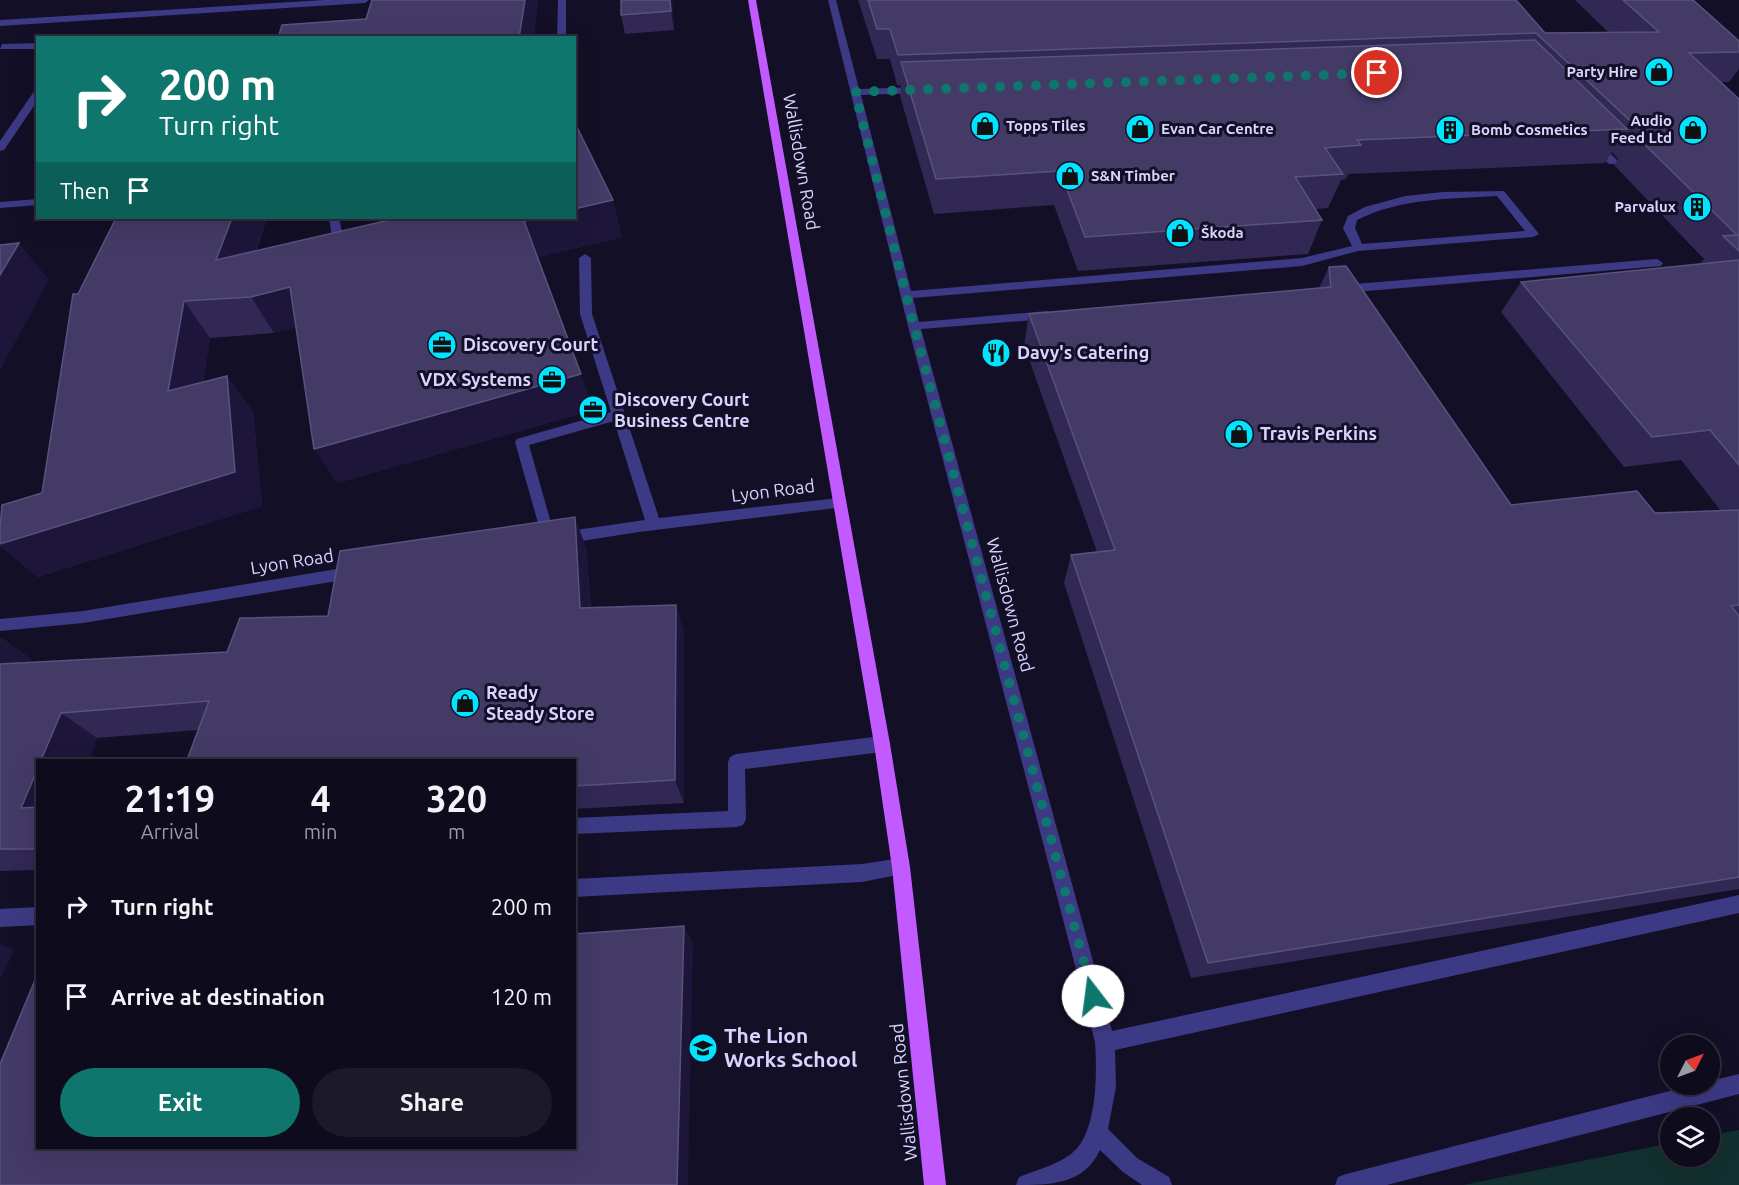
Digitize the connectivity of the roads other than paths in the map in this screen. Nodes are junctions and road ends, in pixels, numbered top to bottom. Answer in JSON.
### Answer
{"nodes":[{"id":1,"x":149,"y":0,"type":"edge"},
{"id":2,"x":365,"y":0,"type":"edge"},
{"id":3,"x":562,"y":0,"type":"edge"},
{"id":4,"x":752,"y":0,"type":"edge"},
{"id":5,"x":832,"y":0,"type":"edge"},
{"id":6,"x":253,"y":4,"type":"edge"},
{"id":7,"x":140,"y":15,"type":"junction"},
{"id":8,"x":0,"y":23,"type":"edge"},
{"id":9,"x":561,"y":36,"type":"edge"},
{"id":10,"x":36,"y":46,"type":"edge"},
{"id":11,"x":2,"y":47,"type":"dead end"},
{"id":12,"x":926,"y":89,"type":"edge"},
{"id":13,"x":855,"y":92,"type":"junction"},
{"id":14,"x":36,"y":95,"type":"edge"},
{"id":15,"x":1589,"y":139,"type":"edge"},
{"id":16,"x":0,"y":148,"type":"edge"},
{"id":17,"x":1613,"y":162,"type":"edge"},
{"id":18,"x":36,"y":202,"type":"edge"},
{"id":19,"x":0,"y":205,"type":"edge"},
{"id":20,"x":334,"y":219,"type":"edge"},
{"id":21,"x":1358,"y":248,"type":"junction"},
{"id":22,"x":341,"y":257,"type":"edge"},
{"id":23,"x":585,"y":258,"type":"dead end"},
{"id":24,"x":1657,"y":262,"type":"dead end"},
{"id":25,"x":1327,"y":291,"type":"edge"},
{"id":26,"x":906,"y":295,"type":"junction"},
{"id":27,"x":1055,"y":314,"type":"edge"},
{"id":28,"x":914,"y":326,"type":"junction"},
{"id":29,"x":617,"y":415,"type":"junction"},
{"id":30,"x":839,"y":503,"type":"junction"},
{"id":31,"x":654,"y":525,"type":"junction"},
{"id":32,"x":368,"y":570,"type":"edge"},
{"id":33,"x":0,"y":625,"type":"edge"},
{"id":34,"x":882,"y":744,"type":"junction"},
{"id":35,"x":576,"y":826,"type":"edge"},
{"id":36,"x":901,"y":867,"type":"junction"},
{"id":37,"x":576,"y":888,"type":"edge"},
{"id":38,"x":1739,"y":904,"type":"edge"},
{"id":39,"x":36,"y":916,"type":"edge"},
{"id":40,"x":0,"y":918,"type":"edge"},
{"id":41,"x":1105,"y":1042,"type":"junction"},
{"id":42,"x":1739,"y":1084,"type":"edge"},
{"id":43,"x":1097,"y":1132,"type":"junction"},
{"id":44,"x":936,"y":1185,"type":"edge"},
{"id":45,"x":1027,"y":1185,"type":"edge"},
{"id":46,"x":1161,"y":1185,"type":"edge"},
{"id":47,"x":1346,"y":1185,"type":"edge"}],
"edges":[{"from":1,"to":7,"type":"street"},
{"from":2,"to":6,"type":"street"},
{"from":3,"to":9,"type":"street"},
{"from":4,"to":30,"type":"main road","name":"Wallisdown Road"},
{"from":5,"to":13,"type":"street","name":"Wallisdown Road"},
{"from":6,"to":7,"type":"street"},
{"from":7,"to":8,"type":"street"},
{"from":10,"to":11,"type":"street"},
{"from":12,"to":13,"type":"street"},
{"from":13,"to":26,"type":"street","name":"Wallisdown Road"},
{"from":14,"to":16,"type":"street"},
{"from":15,"to":17,"type":"street"},
{"from":18,"to":19,"type":"street"},
{"from":20,"to":22,"type":"street"},
{"from":21,"to":21,"type":"street"},
{"from":21,"to":26,"type":"street"},
{"from":23,"to":29,"type":"street"},
{"from":24,"to":25,"type":"street"},
{"from":26,"to":28,"type":"street","name":"Wallisdown Road"},
{"from":27,"to":28,"type":"street"},
{"from":28,"to":41,"type":"street","name":"Wallisdown Road"},
{"from":29,"to":31,"type":"street"},
{"from":29,"to":31,"type":"street","name":"Lyon Road"},
{"from":30,"to":31,"type":"street","name":"Lyon Road"},
{"from":30,"to":34,"type":"main road","name":"Wallisdown Road"},
{"from":32,"to":33,"type":"street","name":"Lyon Road"},
{"from":34,"to":35,"type":"street"},
{"from":34,"to":36,"type":"main road","name":"Wallisdown Road"},
{"from":36,"to":37,"type":"street"},
{"from":36,"to":44,"type":"main road","name":"Wallisdown Road"},
{"from":38,"to":41,"type":"street"},
{"from":39,"to":40,"type":"street"},
{"from":41,"to":43,"type":"street","name":"Wallisdown Road"},
{"from":42,"to":47,"type":"street"},
{"from":43,"to":45,"type":"street","name":"Wallisdown Road"},
{"from":43,"to":46,"type":"street"}]}
